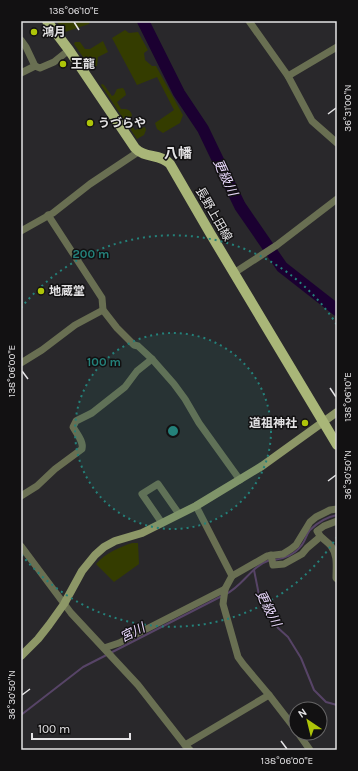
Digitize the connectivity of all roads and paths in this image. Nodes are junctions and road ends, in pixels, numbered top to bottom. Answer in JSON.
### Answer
{"nodes":[{"id":1,"x":47,"y":21,"type":"edge"},
{"id":2,"x":249,"y":21,"type":"edge"},
{"id":3,"x":21,"y":40,"type":"edge"},
{"id":4,"x":337,"y":47,"type":"edge"},
{"id":5,"x":69,"y":50,"type":"junction"},
{"id":6,"x":35,"y":66,"type":"junction"},
{"id":7,"x":21,"y":74,"type":"edge"},
{"id":8,"x":288,"y":76,"type":"junction"},
{"id":9,"x":337,"y":143,"type":"edge"},
{"id":10,"x":138,"y":152,"type":"junction"},
{"id":11,"x":337,"y":199,"type":"edge"},
{"id":12,"x":48,"y":216,"type":"junction"},
{"id":13,"x":21,"y":231,"type":"edge"},
{"id":14,"x":234,"y":273,"type":"junction"},
{"id":15,"x":103,"y":310,"type":"junction"},
{"id":16,"x":152,"y":359,"type":"junction"},
{"id":17,"x":21,"y":363,"type":"edge"},
{"id":18,"x":337,"y":412,"type":"edge"},
{"id":19,"x":324,"y":421,"type":"junction"},
{"id":20,"x":337,"y":445,"type":"edge"},
{"id":21,"x":240,"y":480,"type":"junction"},
{"id":22,"x":21,"y":496,"type":"edge"},
{"id":23,"x":196,"y":506,"type":"junction"},
{"id":24,"x":337,"y":509,"type":"edge"},
{"id":25,"x":179,"y":514,"type":"junction"},
{"id":26,"x":337,"y":521,"type":"edge"},
{"id":27,"x":162,"y":523,"type":"junction"},
{"id":28,"x":320,"y":537,"type":"junction"},
{"id":29,"x":21,"y":546,"type":"edge"},
{"id":30,"x":272,"y":558,"type":"junction"},
{"id":31,"x":232,"y":576,"type":"junction"},
{"id":32,"x":337,"y":579,"type":"edge"},
{"id":33,"x":225,"y":590,"type":"junction"},
{"id":34,"x":64,"y":604,"type":"junction"},
{"id":35,"x":105,"y":649,"type":"junction"},
{"id":36,"x":21,"y":656,"type":"edge"},
{"id":37,"x":269,"y":695,"type":"junction"},
{"id":38,"x":288,"y":720,"type":"edge"},
{"id":39,"x":304,"y":741,"type":"edge"},
{"id":40,"x":188,"y":748,"type":"edge"},
{"id":41,"x":310,"y":750,"type":"edge"}],
"edges":[{"from":1,"to":5,"type":"main road"},
{"from":2,"to":8,"type":"street"},
{"from":3,"to":6,"type":"street"},
{"from":4,"to":8,"type":"street"},
{"from":5,"to":6,"type":"street"},
{"from":5,"to":10,"type":"main road"},
{"from":6,"to":7,"type":"street"},
{"from":8,"to":9,"type":"street"},
{"from":10,"to":12,"type":"street"},
{"from":10,"to":14,"type":"main road","name":"長野上田線"},
{"from":11,"to":14,"type":"street"},
{"from":12,"to":13,"type":"street"},
{"from":12,"to":15,"type":"street"},
{"from":14,"to":19,"type":"main road","name":"長野上田線"},
{"from":15,"to":16,"type":"street"},
{"from":15,"to":17,"type":"street"},
{"from":16,"to":21,"type":"street"},
{"from":16,"to":22,"type":"street"},
{"from":18,"to":19,"type":"main road"},
{"from":19,"to":20,"type":"main road","name":"長野上田線"},
{"from":19,"to":21,"type":"main road"},
{"from":21,"to":23,"type":"main road"},
{"from":23,"to":25,"type":"main road"},
{"from":23,"to":31,"type":"street"},
{"from":24,"to":30,"type":"street"},
{"from":25,"to":27,"type":"main road"},
{"from":25,"to":27,"type":"street"},
{"from":26,"to":28,"type":"street"},
{"from":27,"to":34,"type":"main road"},
{"from":28,"to":30,"type":"street"},
{"from":28,"to":32,"type":"street"},
{"from":29,"to":34,"type":"street"},
{"from":30,"to":31,"type":"street"},
{"from":31,"to":33,"type":"street"},
{"from":33,"to":35,"type":"street"},
{"from":33,"to":37,"type":"street"},
{"from":34,"to":35,"type":"street"},
{"from":34,"to":36,"type":"main road"},
{"from":35,"to":40,"type":"street"},
{"from":37,"to":38,"type":"street"},
{"from":37,"to":40,"type":"street"},
{"from":39,"to":41,"type":"street"}]}
